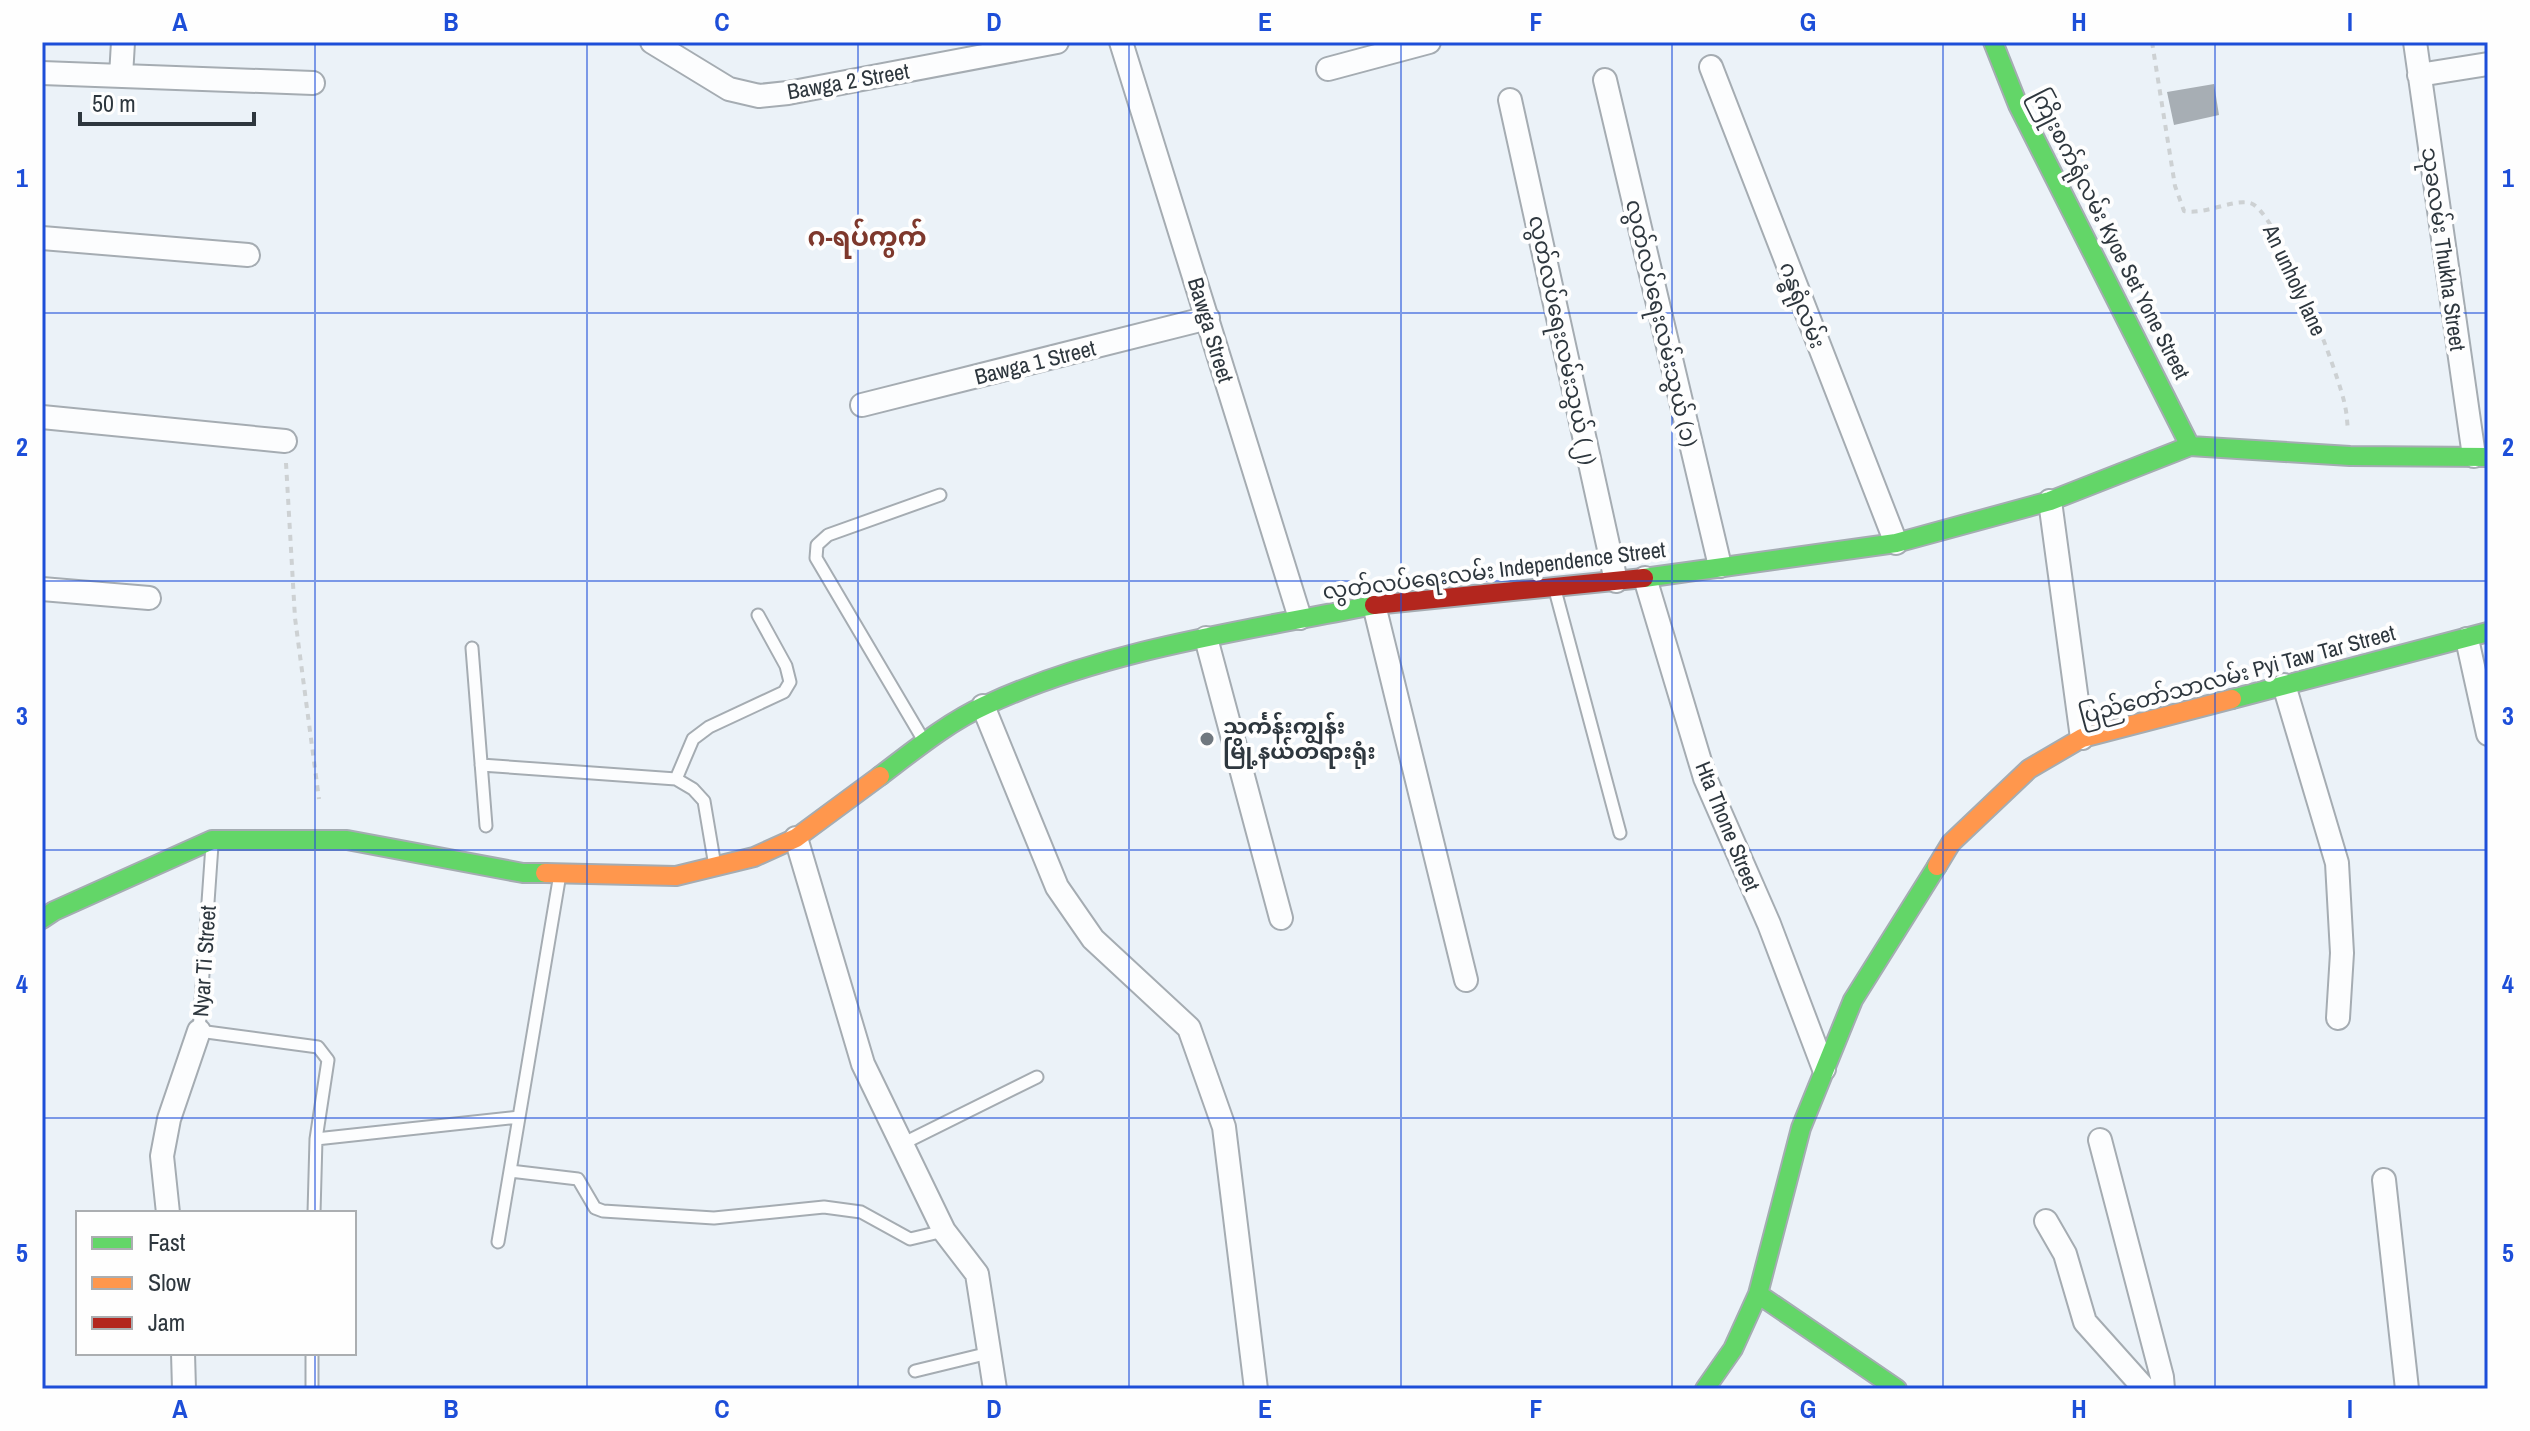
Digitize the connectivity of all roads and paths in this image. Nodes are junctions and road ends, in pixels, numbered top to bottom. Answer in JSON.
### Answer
{"nodes":[{"id":1,"x":123,"y":42,"type":"edge"},
{"id":2,"x":652,"y":42,"type":"edge"},
{"id":3,"x":1057,"y":42,"type":"edge"},
{"id":4,"x":1121,"y":42,"type":"edge"},
{"id":5,"x":1429,"y":42,"type":"edge"},
{"id":6,"x":1993,"y":42,"type":"edge"},
{"id":7,"x":2152,"y":42,"type":"edge"},
{"id":8,"x":2415,"y":42,"type":"edge"},
{"id":9,"x":2488,"y":64,"type":"edge"},
{"id":10,"x":1711,"y":67,"type":"dead end"},
{"id":11,"x":1328,"y":69,"type":"dead end"},
{"id":12,"x":42,"y":73,"type":"edge"},
{"id":13,"x":2419,"y":75,"type":"junction"},
{"id":14,"x":121,"y":76,"type":"junction"},
{"id":15,"x":1605,"y":80,"type":"dead end"},
{"id":16,"x":313,"y":83,"type":"dead end"},
{"id":17,"x":1510,"y":100,"type":"dead end"},
{"id":18,"x":42,"y":238,"type":"edge"},
{"id":19,"x":248,"y":255,"type":"dead end"},
{"id":20,"x":1208,"y":318,"type":"junction"},
{"id":21,"x":862,"y":405,"type":"dead end"},
{"id":22,"x":42,"y":417,"type":"edge"},
{"id":23,"x":285,"y":441,"type":"joint"},
{"id":24,"x":2190,"y":446,"type":"junction"},
{"id":25,"x":2350,"y":456,"type":"junction"},
{"id":26,"x":2481,"y":457,"type":"edge"},
{"id":27,"x":940,"y":495,"type":"dead end"},
{"id":28,"x":2050,"y":501,"type":"junction"},
{"id":29,"x":1896,"y":543,"type":"junction"},
{"id":30,"x":1720,"y":566,"type":"junction"},
{"id":31,"x":1645,"y":578,"type":"junction"},
{"id":32,"x":1616,"y":581,"type":"junction"},
{"id":33,"x":1554,"y":587,"type":"junction"},
{"id":34,"x":42,"y":589,"type":"edge"},
{"id":35,"x":149,"y":598,"type":"dead end"},
{"id":36,"x":1374,"y":605,"type":"junction"},
{"id":37,"x":758,"y":615,"type":"dead end"},
{"id":38,"x":1300,"y":618,"type":"junction"},
{"id":39,"x":2477,"y":635,"type":"edge"},
{"id":40,"x":1206,"y":638,"type":"junction"},
{"id":41,"x":472,"y":648,"type":"dead end"},
{"id":42,"x":2284,"y":685,"type":"junction"},
{"id":43,"x":983,"y":706,"type":"junction"},
{"id":44,"x":2488,"y":734,"type":"edge"},
{"id":45,"x":2082,"y":738,"type":"junction"},
{"id":46,"x":925,"y":742,"type":"junction"},
{"id":47,"x":481,"y":765,"type":"junction"},
{"id":48,"x":676,"y":779,"type":"junction"},
{"id":49,"x":319,"y":799,"type":"dead end"},
{"id":50,"x":486,"y":826,"type":"dead end"},
{"id":51,"x":1620,"y":833,"type":"dead end"},
{"id":52,"x":796,"y":838,"type":"junction"},
{"id":53,"x":212,"y":840,"type":"junction"},
{"id":54,"x":715,"y":866,"type":"junction"},
{"id":55,"x":560,"y":874,"type":"junction"},
{"id":56,"x":1281,"y":918,"type":"dead end"},
{"id":57,"x":42,"y":919,"type":"edge"},
{"id":58,"x":1466,"y":980,"type":"dead end"},
{"id":59,"x":2338,"y":1018,"type":"dead end"},
{"id":60,"x":199,"y":1031,"type":"junction"},
{"id":61,"x":1824,"y":1069,"type":"junction"},
{"id":62,"x":1037,"y":1077,"type":"dead end"},
{"id":63,"x":519,"y":1117,"type":"junction"},
{"id":64,"x":316,"y":1139,"type":"junction"},
{"id":65,"x":2100,"y":1140,"type":"dead end"},
{"id":66,"x":902,"y":1144,"type":"junction"},
{"id":67,"x":510,"y":1171,"type":"junction"},
{"id":68,"x":2384,"y":1180,"type":"dead end"},
{"id":69,"x":168,"y":1211,"type":"edge"},
{"id":70,"x":314,"y":1211,"type":"edge"},
{"id":71,"x":2046,"y":1221,"type":"dead end"},
{"id":72,"x":944,"y":1231,"type":"junction"},
{"id":73,"x":498,"y":1242,"type":"dead end"},
{"id":74,"x":1758,"y":1294,"type":"junction"},
{"id":75,"x":989,"y":1353,"type":"junction"},
{"id":76,"x":183,"y":1355,"type":"edge"},
{"id":77,"x":312,"y":1355,"type":"edge"},
{"id":78,"x":915,"y":1371,"type":"dead end"},
{"id":79,"x":1888,"y":1387,"type":"edge"},
{"id":80,"x":184,"y":1389,"type":"edge"},
{"id":81,"x":312,"y":1389,"type":"edge"},
{"id":82,"x":995,"y":1389,"type":"edge"},
{"id":83,"x":1256,"y":1389,"type":"edge"},
{"id":84,"x":1705,"y":1389,"type":"edge"},
{"id":85,"x":2145,"y":1389,"type":"edge"},
{"id":86,"x":2163,"y":1389,"type":"edge"},
{"id":87,"x":2407,"y":1389,"type":"edge"}],
"edges":[{"from":1,"to":14,"type":"street"},
{"from":2,"to":3,"type":"street","name":"Bawga 2 Street"},
{"from":4,"to":20,"type":"street","name":"Bawga Street"},
{"from":5,"to":11,"type":"street"},
{"from":6,"to":24,"type":"street","name":"ကြိုးစက်ရုံလမ်း Kyoe Set Yone Street"},
{"from":7,"to":25,"type":"path","name":"An unholy lane"},
{"from":8,"to":13,"type":"street","name":"သုခလမ်း Thukha Street"},
{"from":9,"to":13,"type":"street"},
{"from":10,"to":29,"type":"street","name":"ဂန္ဓရုံလမ်း"},
{"from":12,"to":14,"type":"street"},
{"from":13,"to":26,"type":"street","name":"သုခလမ်း Thukha Street"},
{"from":14,"to":16,"type":"street"},
{"from":15,"to":30,"type":"street","name":"လွတ်လပ်ရေးလမ်းသွယ် (၁)"},
{"from":17,"to":32,"type":"street","name":"လွတ်လပ်ရေးလမ်းသွယ် (၂)"},
{"from":18,"to":19,"type":"street"},
{"from":20,"to":21,"type":"street","name":"Bawga 1 Street"},
{"from":20,"to":38,"type":"street","name":"Bawga Street"},
{"from":22,"to":23,"type":"street"},
{"from":23,"to":49,"type":"path"},
{"from":24,"to":25,"type":"street","name":"လွတ်လပ်ရေးလမ်း Independence Street"},
{"from":24,"to":28,"type":"street","name":"လွတ်လပ်ရေးလမ်း Independence Street"},
{"from":25,"to":26,"type":"street","name":"လွတ်လပ်ရေးလမ်း Independence Street"},
{"from":27,"to":46,"type":"lane"},
{"from":28,"to":29,"type":"street","name":"လွတ်လပ်ရေးလမ်း Independence Street"},
{"from":28,"to":45,"type":"street"},
{"from":29,"to":30,"type":"street","name":"လွတ်လပ်ရေးလမ်း Independence Street"},
{"from":30,"to":31,"type":"street","name":"လွတ်လပ်ရေးလမ်း Independence Street"},
{"from":31,"to":32,"type":"street","name":"လွတ်လပ်ရေးလမ်း Independence Street"},
{"from":31,"to":61,"type":"street","name":"Hta Thone Street"},
{"from":32,"to":33,"type":"street","name":"လွတ်လပ်ရေးလမ်း Independence Street"},
{"from":33,"to":36,"type":"street","name":"လွတ်လပ်ရေးလမ်း Independence Street"},
{"from":33,"to":51,"type":"lane"},
{"from":34,"to":35,"type":"street"},
{"from":36,"to":38,"type":"street","name":"လွတ်လပ်ရေးလမ်း Independence Street"},
{"from":36,"to":58,"type":"street"},
{"from":37,"to":48,"type":"lane"},
{"from":38,"to":40,"type":"street","name":"လွတ်လပ်ရေးလမ်း Independence Street"},
{"from":39,"to":42,"type":"street","name":"ပြည်တော်သာလမ်း Pyi Taw Tar Street"},
{"from":39,"to":44,"type":"street"},
{"from":40,"to":43,"type":"street","name":"လွတ်လပ်ရေးလမ်း Independence Street"},
{"from":40,"to":56,"type":"street"},
{"from":41,"to":47,"type":"lane"},
{"from":42,"to":45,"type":"street","name":"ပြည်တော်သာလမ်း Pyi Taw Tar Street"},
{"from":42,"to":59,"type":"street"},
{"from":43,"to":46,"type":"street","name":"လွတ်လပ်ရေးလမ်း Independence Street"},
{"from":43,"to":83,"type":"street"},
{"from":45,"to":61,"type":"street","name":"ပြည်တော်သာလမ်း Pyi Taw Tar Street"},
{"from":46,"to":52,"type":"street","name":"လွတ်လပ်ရေးလမ်း Independence Street"},
{"from":47,"to":48,"type":"lane"},
{"from":47,"to":50,"type":"lane"},
{"from":48,"to":54,"type":"lane"},
{"from":52,"to":54,"type":"street","name":"လွတ်လပ်ရေးလမ်း Independence Street"},
{"from":52,"to":66,"type":"street"},
{"from":53,"to":55,"type":"street","name":"လွတ်လပ်ရေးလမ်း Independence Street"},
{"from":53,"to":57,"type":"street","name":"လွတ်လပ်ရေးလမ်း Independence Street"},
{"from":53,"to":60,"type":"lane","name":"Nyar Ti Street"},
{"from":54,"to":55,"type":"street","name":"လွတ်လပ်ရေးလမ်း Independence Street"},
{"from":55,"to":63,"type":"lane"},
{"from":60,"to":64,"type":"lane","name":"Nyar Ti Street"},
{"from":60,"to":69,"type":"street"},
{"from":61,"to":74,"type":"street","name":"ပြည်တော်သာလမ်း Pyi Taw Tar Street"},
{"from":62,"to":66,"type":"lane"},
{"from":63,"to":64,"type":"lane"},
{"from":63,"to":67,"type":"lane"},
{"from":64,"to":70,"type":"lane","name":"Nyar Ti Street"},
{"from":65,"to":86,"type":"street"},
{"from":66,"to":72,"type":"street"},
{"from":67,"to":72,"type":"lane"},
{"from":67,"to":73,"type":"lane"},
{"from":68,"to":87,"type":"street"},
{"from":71,"to":85,"type":"street"},
{"from":72,"to":75,"type":"street"},
{"from":74,"to":79,"type":"street"},
{"from":74,"to":84,"type":"street","name":"ပြည်တော်သာလမ်း Pyi Taw Tar Street"},
{"from":75,"to":78,"type":"lane"},
{"from":75,"to":82,"type":"street"},
{"from":76,"to":80,"type":"street"},
{"from":77,"to":81,"type":"lane"}]}
